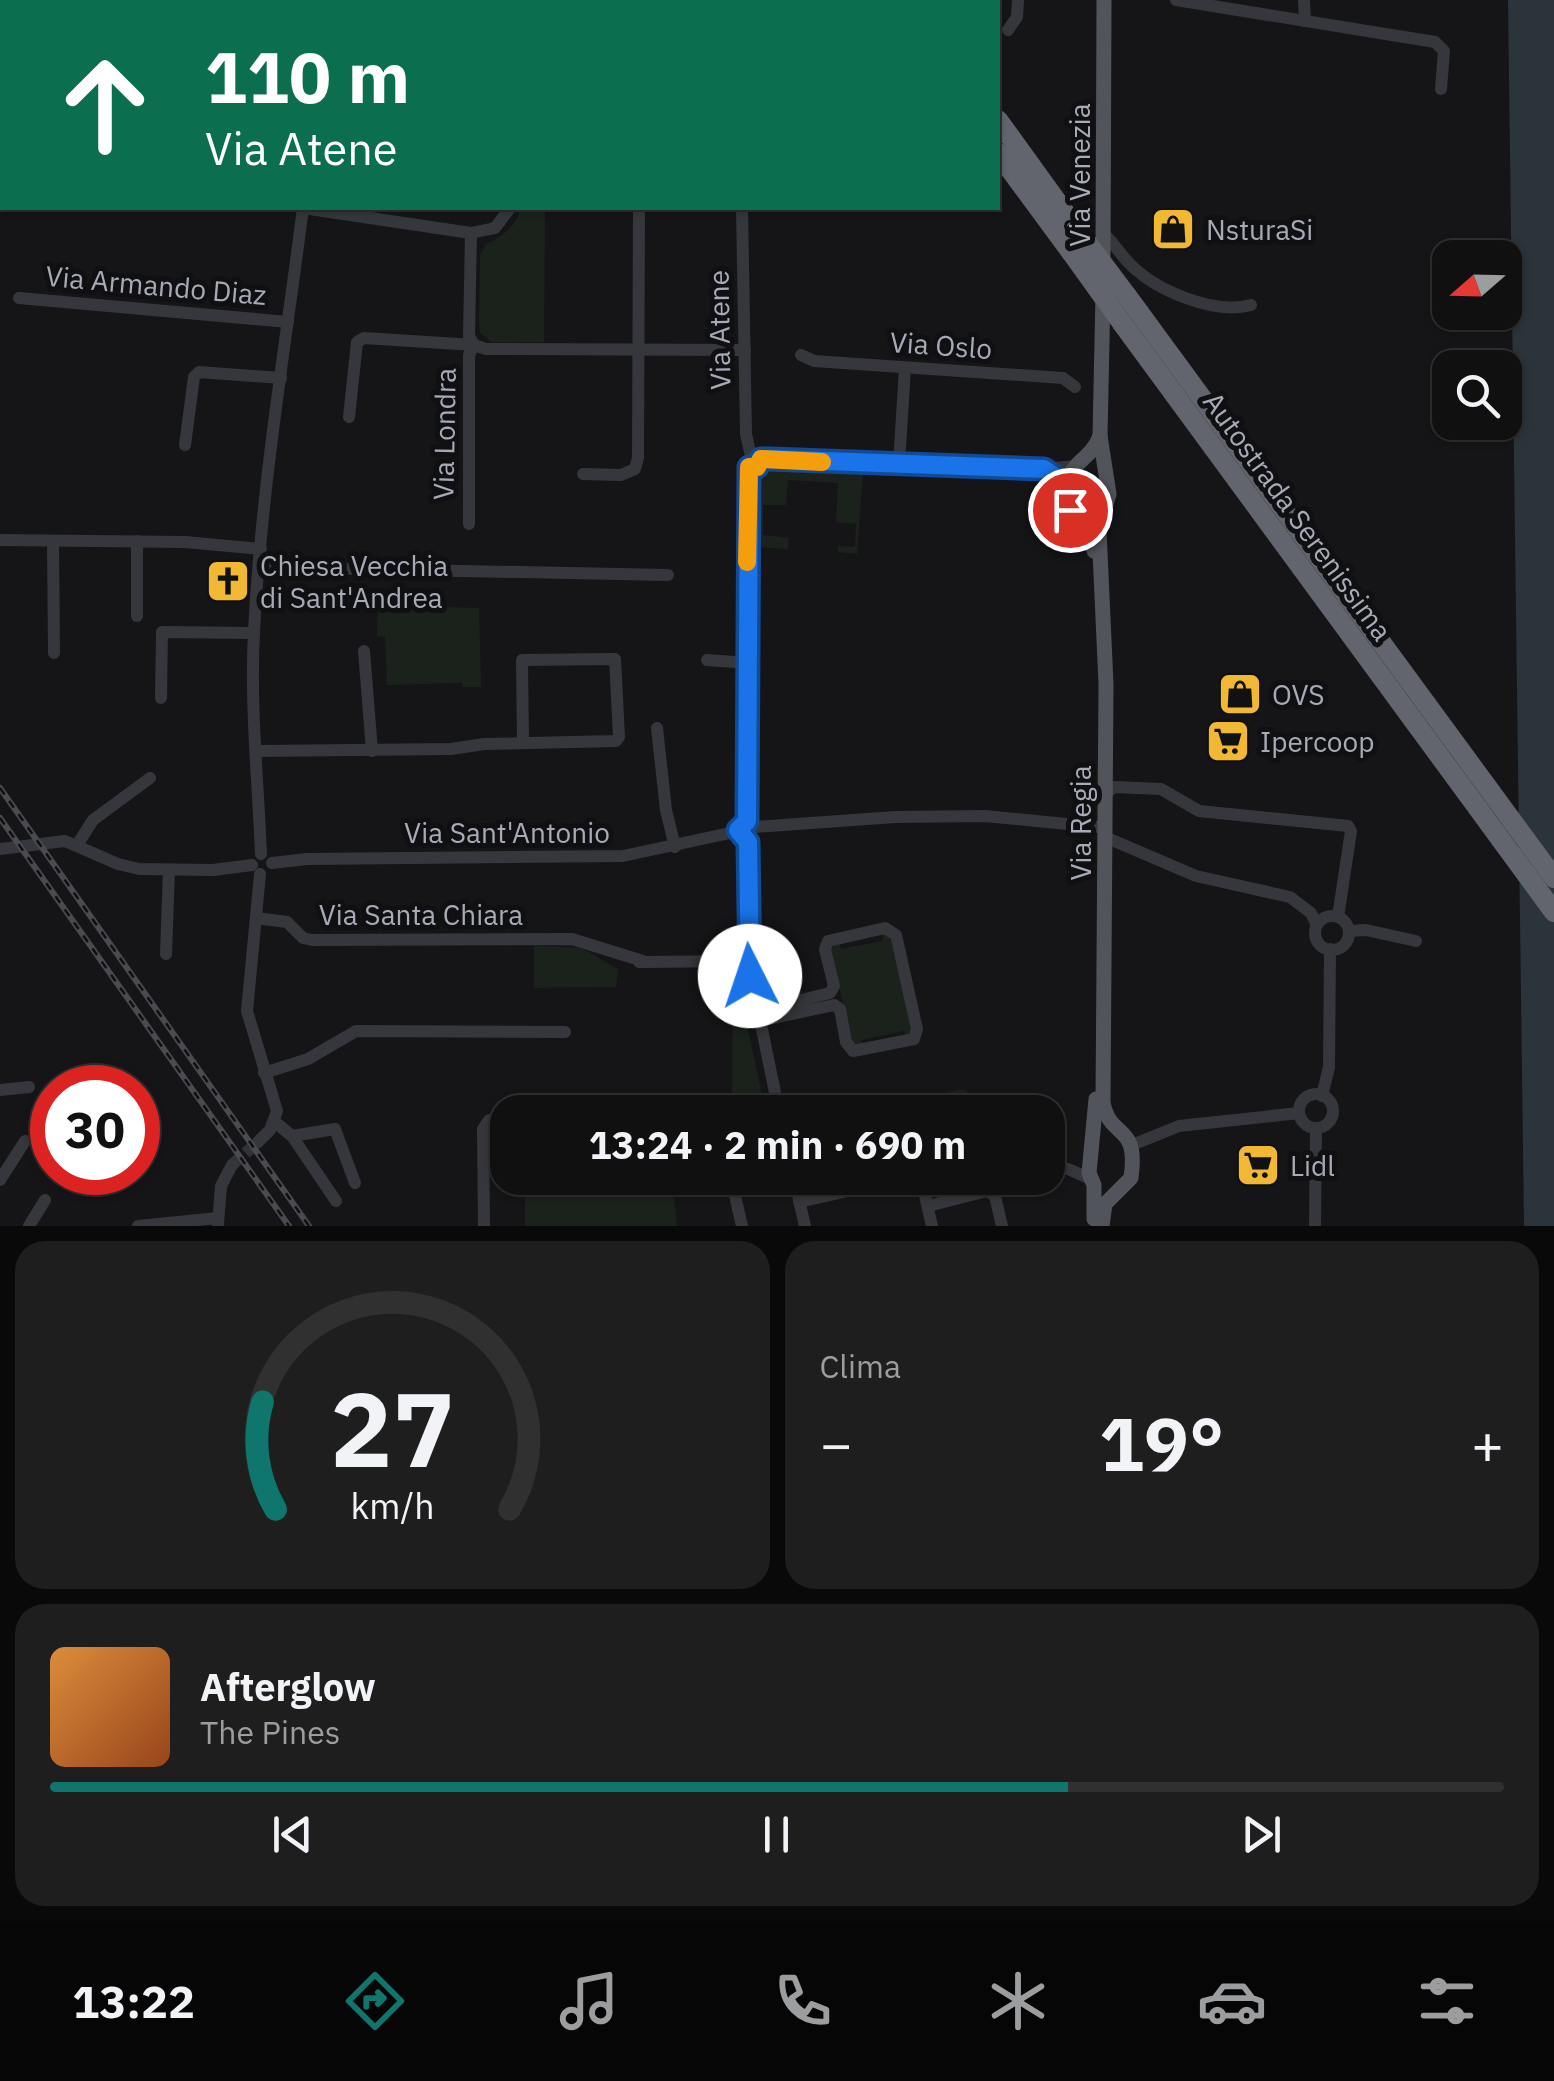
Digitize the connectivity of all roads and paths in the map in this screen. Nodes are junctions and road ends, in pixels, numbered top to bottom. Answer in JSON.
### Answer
{"nodes":[{"id":1,"x":1018,"y":0,"type":"edge"},
{"id":2,"x":1104,"y":0,"type":"edge"},
{"id":3,"x":1176,"y":0,"type":"edge"},
{"id":4,"x":1304,"y":0,"type":"edge"},
{"id":5,"x":1305,"y":21,"type":"junction"},
{"id":6,"x":1008,"y":30,"type":"dead end"},
{"id":7,"x":1441,"y":89,"type":"dead end"},
{"id":8,"x":1000,"y":123,"type":"edge"},
{"id":9,"x":1000,"y":156,"type":"edge"},
{"id":10,"x":304,"y":210,"type":"edge"},
{"id":11,"x":318,"y":210,"type":"edge"},
{"id":12,"x":508,"y":210,"type":"edge"},
{"id":13,"x":639,"y":210,"type":"edge"},
{"id":14,"x":742,"y":210,"type":"edge"},
{"id":15,"x":471,"y":232,"type":"junction"},
{"id":16,"x":1104,"y":238,"type":"junction"},
{"id":17,"x":19,"y":298,"type":"dead end"},
{"id":18,"x":1251,"y":305,"type":"dead end"},
{"id":19,"x":288,"y":322,"type":"junction"},
{"id":20,"x":474,"y":345,"type":"junction"},
{"id":21,"x":638,"y":350,"type":"junction"},
{"id":22,"x":744,"y":350,"type":"junction"},
{"id":23,"x":1102,"y":350,"type":"joint"},
{"id":24,"x":801,"y":356,"type":"dead end"},
{"id":25,"x":905,"y":368,"type":"junction"},
{"id":26,"x":282,"y":378,"type":"junction"},
{"id":27,"x":1075,"y":387,"type":"dead end"},
{"id":28,"x":349,"y":417,"type":"dead end"},
{"id":29,"x":1100,"y":436,"type":"junction"},
{"id":30,"x":185,"y":445,"type":"dead end"},
{"id":31,"x":753,"y":459,"type":"junction"},
{"id":32,"x":899,"y":464,"type":"junction"},
{"id":33,"x":1080,"y":464,"type":"junction"},
{"id":34,"x":1044,"y":469,"type":"junction"},
{"id":35,"x":1106,"y":473,"type":"junction"},
{"id":36,"x":583,"y":474,"type":"dead end"},
{"id":37,"x":1067,"y":491,"type":"junction"},
{"id":38,"x":1104,"y":516,"type":"junction"},
{"id":39,"x":1082,"y":522,"type":"junction"},
{"id":40,"x":469,"y":524,"type":"dead end"},
{"id":41,"x":0,"y":540,"type":"edge"},
{"id":42,"x":53,"y":541,"type":"junction"},
{"id":43,"x":136,"y":541,"type":"junction"},
{"id":44,"x":261,"y":549,"type":"junction"},
{"id":45,"x":259,"y":567,"type":"junction"},
{"id":46,"x":668,"y":576,"type":"dead end"},
{"id":47,"x":138,"y":616,"type":"dead end"},
{"id":48,"x":254,"y":633,"type":"junction"},
{"id":49,"x":364,"y":651,"type":"dead end"},
{"id":50,"x":54,"y":653,"type":"dead end"},
{"id":51,"x":707,"y":660,"type":"dead end"},
{"id":52,"x":748,"y":662,"type":"junction"},
{"id":53,"x":161,"y":698,"type":"dead end"},
{"id":54,"x":657,"y":728,"type":"dead end"},
{"id":55,"x":522,"y":742,"type":"junction"},
{"id":56,"x":372,"y":750,"type":"junction"},
{"id":57,"x":256,"y":751,"type":"junction"},
{"id":58,"x":150,"y":778,"type":"dead end"},
{"id":59,"x":1105,"y":794,"type":"junction"},
{"id":60,"x":747,"y":829,"type":"junction"},
{"id":61,"x":1102,"y":832,"type":"junction"},
{"id":62,"x":0,"y":845,"type":"edge"},
{"id":63,"x":77,"y":845,"type":"junction"},
{"id":64,"x":675,"y":847,"type":"junction"},
{"id":65,"x":257,"y":864,"type":"junction"},
{"id":66,"x":169,"y":870,"type":"junction"},
{"id":67,"x":1554,"y":878,"type":"edge"},
{"id":68,"x":1554,"y":912,"type":"edge"},
{"id":69,"x":1338,"y":917,"type":"junction"},
{"id":70,"x":256,"y":918,"type":"junction"},
{"id":71,"x":1317,"y":926,"type":"junction"},
{"id":72,"x":1349,"y":931,"type":"junction"},
{"id":73,"x":1416,"y":941,"type":"dead end"},
{"id":74,"x":1330,"y":949,"type":"junction"},
{"id":75,"x":166,"y":954,"type":"dead end"},
{"id":76,"x":748,"y":961,"type":"junction"},
{"id":77,"x":758,"y":1016,"type":"junction"},
{"id":78,"x":564,"y":1032,"type":"dead end"},
{"id":79,"x":264,"y":1073,"type":"junction"},
{"id":80,"x":29,"y":1086,"type":"dead end"},
{"id":81,"x":0,"y":1090,"type":"edge"},
{"id":82,"x":775,"y":1095,"type":"edge"},
{"id":83,"x":1322,"y":1096,"type":"junction"},
{"id":84,"x":1299,"y":1112,"type":"junction"},
{"id":85,"x":490,"y":1120,"type":"edge"},
{"id":86,"x":275,"y":1122,"type":"junction"},
{"id":87,"x":1116,"y":1128,"type":"junction"},
{"id":88,"x":1316,"y":1128,"type":"junction"},
{"id":89,"x":1095,"y":1134,"type":"junction"},
{"id":90,"x":292,"y":1136,"type":"junction"},
{"id":91,"x":24,"y":1141,"type":"dead end"},
{"id":92,"x":258,"y":1143,"type":"tunnel mouth"},
{"id":93,"x":1132,"y":1145,"type":"junction"},
{"id":94,"x":1090,"y":1154,"type":"junction"},
{"id":95,"x":232,"y":1165,"type":"tunnel mouth"},
{"id":96,"x":1065,"y":1168,"type":"edge"},
{"id":97,"x":1068,"y":1168,"type":"junction"},
{"id":98,"x":0,"y":1180,"type":"edge"},
{"id":99,"x":1093,"y":1182,"type":"junction"},
{"id":100,"x":355,"y":1183,"type":"dead end"},
{"id":101,"x":1116,"y":1192,"type":"junction"},
{"id":102,"x":735,"y":1195,"type":"edge"},
{"id":103,"x":798,"y":1195,"type":"edge"},
{"id":104,"x":830,"y":1195,"type":"edge"},
{"id":105,"x":925,"y":1195,"type":"edge"},
{"id":106,"x":45,"y":1200,"type":"dead end"},
{"id":107,"x":336,"y":1201,"type":"dead end"},
{"id":108,"x":799,"y":1202,"type":"junction"},
{"id":109,"x":928,"y":1206,"type":"junction"},
{"id":110,"x":218,"y":1222,"type":"edge"},
{"id":111,"x":29,"y":1226,"type":"edge"},
{"id":112,"x":138,"y":1226,"type":"edge"},
{"id":113,"x":484,"y":1226,"type":"edge"},
{"id":114,"x":742,"y":1226,"type":"edge"},
{"id":115,"x":804,"y":1226,"type":"edge"},
{"id":116,"x":932,"y":1226,"type":"edge"},
{"id":117,"x":1002,"y":1226,"type":"edge"},
{"id":118,"x":1094,"y":1226,"type":"edge"},
{"id":119,"x":1102,"y":1226,"type":"edge"},
{"id":120,"x":1315,"y":1226,"type":"edge"}],
"edges":[{"from":1,"to":6,"type":"street"},
{"from":2,"to":16,"type":"main road","name":"Via Venezia"},
{"from":3,"to":5,"type":"street"},
{"from":4,"to":5,"type":"street"},
{"from":5,"to":7,"type":"street"},
{"from":8,"to":67,"type":"highway","name":"Autostrada Serenissima","bridge":true},
{"from":9,"to":68,"type":"highway","name":"Autostrada Serenissima","bridge":true},
{"from":10,"to":19,"type":"street","name":"Via Armando Diaz"},
{"from":11,"to":15,"type":"street"},
{"from":12,"to":15,"type":"street"},
{"from":13,"to":21,"type":"street"},
{"from":14,"to":22,"type":"street","name":"Via Atene"},
{"from":15,"to":20,"type":"street","name":"Via Londra"},
{"from":16,"to":18,"type":"street"},
{"from":16,"to":23,"type":"main road","name":"Via Venezia"},
{"from":17,"to":19,"type":"street","name":"Via Armando Diaz"},
{"from":19,"to":26,"type":"street","name":"Via Armando Diaz"},
{"from":20,"to":21,"type":"street"},
{"from":20,"to":28,"type":"street","name":"Via Londra"},
{"from":20,"to":40,"type":"street","name":"Via Londra"},
{"from":21,"to":22,"type":"street"},
{"from":21,"to":36,"type":"street"},
{"from":22,"to":31,"type":"street","name":"Via Atene"},
{"from":23,"to":29,"type":"main road","name":"Via Regia"},
{"from":24,"to":25,"type":"street","name":"Via Oslo"},
{"from":25,"to":27,"type":"street","name":"Via Oslo"},
{"from":25,"to":32,"type":"street"},
{"from":26,"to":30,"type":"street"},
{"from":26,"to":44,"type":"street","name":"Via Armando Diaz"},
{"from":29,"to":33,"type":"main road","name":"Via Regia"},
{"from":29,"to":35,"type":"main road","name":"Via Regia"},
{"from":31,"to":32,"type":"street"},
{"from":31,"to":52,"type":"street","name":"Via Atene"},
{"from":32,"to":34,"type":"street"},
{"from":33,"to":34,"type":"street"},
{"from":33,"to":35,"type":"main road"},
{"from":33,"to":37,"type":"main road","name":"Via Regia"},
{"from":34,"to":37,"type":"street"},
{"from":35,"to":38,"type":"main road","name":"Via Regia"},
{"from":37,"to":39,"type":"main road","name":"Via Regia"},
{"from":38,"to":39,"type":"main road"},
{"from":38,"to":59,"type":"main road","name":"Via Regia"},
{"from":39,"to":61,"type":"main road","name":"Via Regia"},
{"from":41,"to":42,"type":"street"},
{"from":42,"to":43,"type":"street"},
{"from":42,"to":50,"type":"street"},
{"from":43,"to":44,"type":"street"},
{"from":43,"to":47,"type":"street"},
{"from":44,"to":45,"type":"street","name":"Via Armando Diaz"},
{"from":45,"to":46,"type":"street"},
{"from":45,"to":48,"type":"street","name":"Via Armando Diaz"},
{"from":48,"to":53,"type":"street"},
{"from":48,"to":57,"type":"street","name":"Via Armando Diaz"},
{"from":49,"to":56,"type":"street"},
{"from":51,"to":52,"type":"street"},
{"from":52,"to":60,"type":"street","name":"Via Atene"},
{"from":54,"to":64,"type":"street"},
{"from":55,"to":55,"type":"street"},
{"from":55,"to":56,"type":"street"},
{"from":56,"to":57,"type":"street"},
{"from":57,"to":65,"type":"street","name":"Via Armando Diaz"},
{"from":58,"to":63,"type":"street"},
{"from":59,"to":61,"type":"main road","name":"Via Regia"},
{"from":59,"to":69,"type":"street"},
{"from":60,"to":61,"type":"street","name":"Via Sant'Antonio"},
{"from":60,"to":64,"type":"street","name":"Via Sant'Antonio"},
{"from":60,"to":76,"type":"street","name":"Via Atene"},
{"from":61,"to":71,"type":"street","name":"Via Sant'Antonio"},
{"from":61,"to":87,"type":"main road","name":"Via Regia"},
{"from":61,"to":89,"type":"main road","name":"Via Regia"},
{"from":62,"to":63,"type":"street"},
{"from":63,"to":66,"type":"street"},
{"from":64,"to":65,"type":"street","name":"Via Sant'Antonio"},
{"from":65,"to":66,"type":"street"},
{"from":65,"to":70,"type":"street","name":"Via Armando Diaz"},
{"from":66,"to":75,"type":"street"},
{"from":69,"to":71,"type":"street"},
{"from":69,"to":72,"type":"street"},
{"from":70,"to":76,"type":"street","name":"Via Santa Chiara"},
{"from":70,"to":79,"type":"street","name":"Via Armando Diaz"},
{"from":71,"to":74,"type":"street"},
{"from":72,"to":73,"type":"street"},
{"from":72,"to":74,"type":"street"},
{"from":74,"to":83,"type":"street"},
{"from":76,"to":77,"type":"street","name":"Via Atene"},
{"from":77,"to":77,"type":"street"},
{"from":77,"to":82,"type":"street","name":"Via Atene"},
{"from":78,"to":79,"type":"street"},
{"from":79,"to":86,"type":"street","name":"Via Armando Diaz"},
{"from":80,"to":81,"type":"street"},
{"from":83,"to":84,"type":"street"},
{"from":83,"to":88,"type":"street"},
{"from":84,"to":88,"type":"street"},
{"from":84,"to":93,"type":"street"},
{"from":85,"to":113,"type":"street"},
{"from":86,"to":90,"type":"street"},
{"from":86,"to":92,"type":"street"},
{"from":87,"to":89,"type":"main road"},
{"from":87,"to":93,"type":"main road","name":"Via Regia"},
{"from":88,"to":120,"type":"street"},
{"from":89,"to":94,"type":"main road","name":"Via Regia"},
{"from":90,"to":100,"type":"street"},
{"from":90,"to":107,"type":"street"},
{"from":91,"to":98,"type":"street"},
{"from":93,"to":101,"type":"main road"},
{"from":94,"to":97,"type":"street"},
{"from":94,"to":99,"type":"main road","name":"Via Regia"},
{"from":95,"to":110,"type":"street"},
{"from":96,"to":97,"type":"street"},
{"from":97,"to":99,"type":"street"},
{"from":99,"to":101,"type":"main road"},
{"from":99,"to":118,"type":"main road","name":"Via Regia"},
{"from":101,"to":119,"type":"main road"},
{"from":102,"to":114,"type":"street"},
{"from":103,"to":108,"type":"street"},
{"from":104,"to":108,"type":"street"},
{"from":105,"to":109,"type":"street"},
{"from":106,"to":111,"type":"street"},
{"from":108,"to":115,"type":"street"},
{"from":109,"to":116,"type":"street"},
{"from":109,"to":117,"type":"street"},
{"from":110,"to":112,"type":"street"}]}
